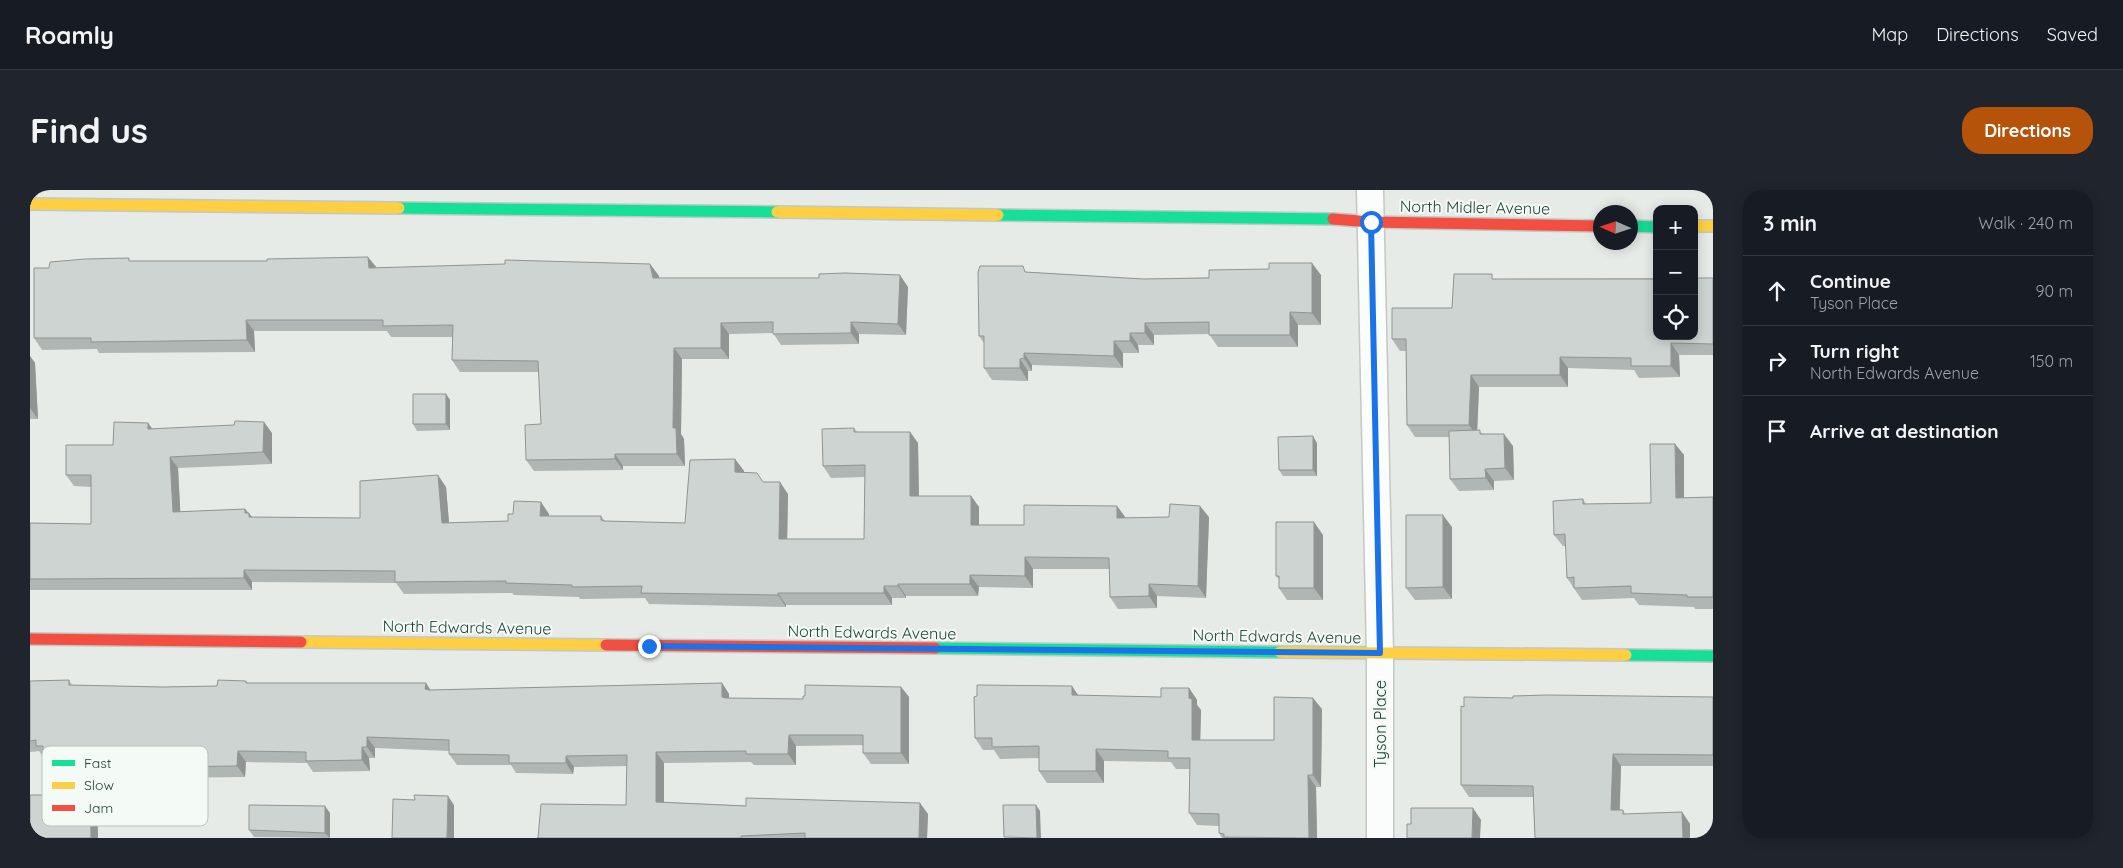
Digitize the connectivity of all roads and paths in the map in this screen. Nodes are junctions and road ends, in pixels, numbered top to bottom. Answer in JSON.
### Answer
{"nodes":[{"id":1,"x":1370,"y":190,"type":"edge"},
{"id":2,"x":30,"y":204,"type":"edge"},
{"id":3,"x":1371,"y":222,"type":"junction"},
{"id":4,"x":1593,"y":226,"type":"edge"},
{"id":5,"x":1638,"y":226,"type":"edge"},
{"id":6,"x":1698,"y":226,"type":"edge"},
{"id":7,"x":1713,"y":226,"type":"edge"},
{"id":8,"x":1653,"y":227,"type":"edge"},
{"id":9,"x":30,"y":639,"type":"edge"},
{"id":10,"x":1380,"y":653,"type":"junction"},
{"id":11,"x":1713,"y":656,"type":"edge"},
{"id":12,"x":1380,"y":838,"type":"edge"}],
"edges":[{"from":1,"to":3,"type":"street","name":"Tyson Place"},
{"from":2,"to":3,"type":"street","name":"North Midler Avenue"},
{"from":3,"to":4,"type":"street","name":"North Midler Avenue"},
{"from":3,"to":10,"type":"street","name":"Tyson Place"},
{"from":5,"to":8,"type":"street"},
{"from":6,"to":7,"type":"street"},
{"from":9,"to":10,"type":"street","name":"North Edwards Avenue"},
{"from":10,"to":11,"type":"street","name":"North Edwards Avenue"},
{"from":10,"to":12,"type":"street","name":"Tyson Place"}]}
